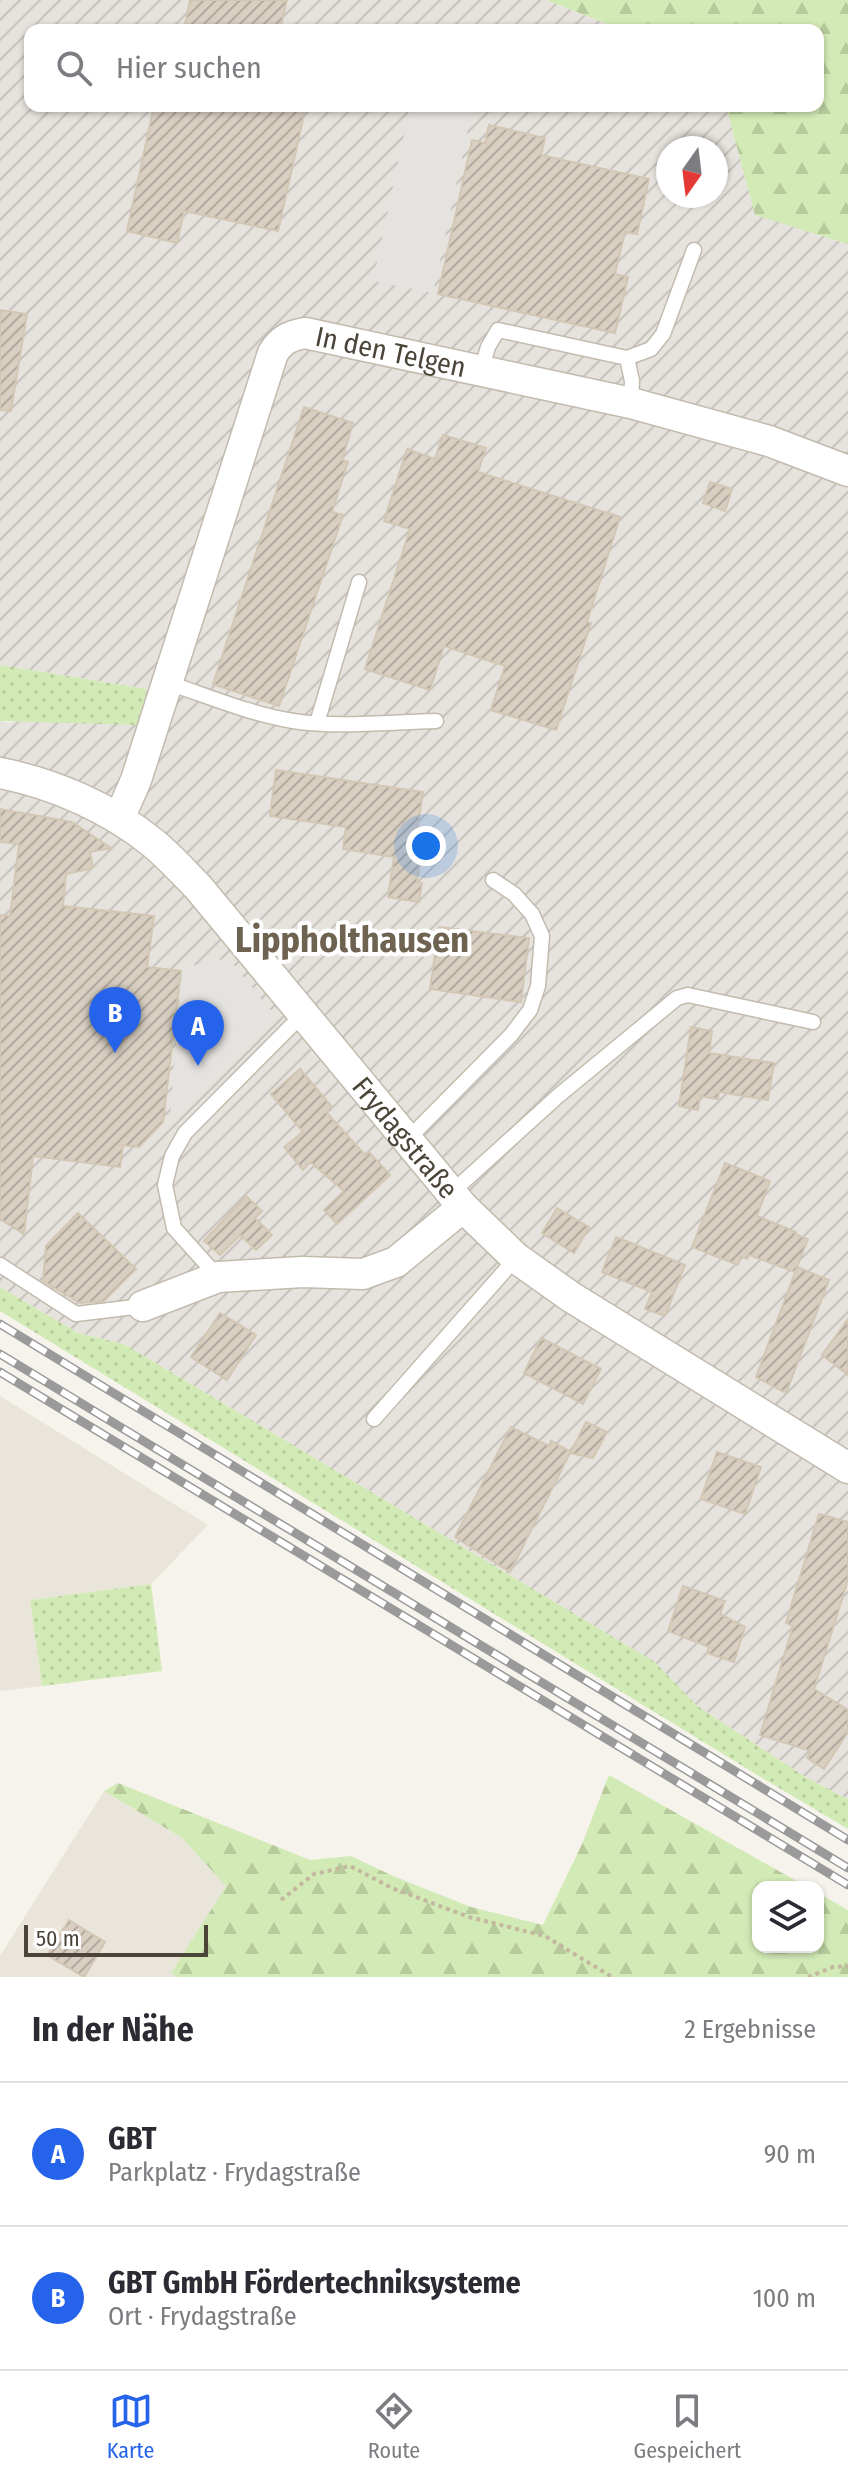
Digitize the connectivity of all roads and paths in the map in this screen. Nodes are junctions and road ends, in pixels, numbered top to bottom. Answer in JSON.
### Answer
{"nodes":[{"id":1,"x":694,"y":250,"type":"dead end"},
{"id":2,"x":627,"y":358,"type":"junction"},
{"id":3,"x":481,"y":371,"type":"junction"},
{"id":4,"x":631,"y":403,"type":"junction"},
{"id":5,"x":848,"y":471,"type":"edge"},
{"id":6,"x":359,"y":582,"type":"dead end"},
{"id":7,"x":168,"y":683,"type":"junction"},
{"id":8,"x":436,"y":721,"type":"dead end"},
{"id":9,"x":317,"y":723,"type":"junction"},
{"id":10,"x":0,"y":773,"type":"edge"},
{"id":11,"x":119,"y":819,"type":"junction"},
{"id":12,"x":493,"y":880,"type":"dead end"},
{"id":13,"x":304,"y":1013,"type":"junction"},
{"id":14,"x":813,"y":1022,"type":"dead end"},
{"id":15,"x":408,"y":1139,"type":"junction"},
{"id":16,"x":457,"y":1200,"type":"junction"},
{"id":17,"x":516,"y":1258,"type":"junction"},
{"id":18,"x":0,"y":1265,"type":"edge"},
{"id":19,"x":218,"y":1277,"type":"junction"},
{"id":20,"x":143,"y":1306,"type":"joint"},
{"id":21,"x":374,"y":1419,"type":"dead end"},
{"id":22,"x":848,"y":1468,"type":"edge"},
{"id":23,"x":281,"y":1900,"type":"dead end"},
{"id":24,"x":848,"y":1966,"type":"edge"},
{"id":25,"x":612,"y":1977,"type":"edge"},
{"id":26,"x":808,"y":1977,"type":"edge"}],
"edges":[{"from":1,"to":2,"type":"lane"},
{"from":2,"to":3,"type":"lane"},
{"from":2,"to":4,"type":"lane"},
{"from":3,"to":4,"type":"street","name":"In den Telgen"},
{"from":3,"to":7,"type":"street","name":"In den Telgen"},
{"from":4,"to":5,"type":"street","name":"In den Telgen"},
{"from":6,"to":9,"type":"lane"},
{"from":7,"to":9,"type":"lane"},
{"from":7,"to":11,"type":"street","name":"In den Telgen"},
{"from":8,"to":9,"type":"lane"},
{"from":10,"to":11,"type":"street","name":"Frydagstraße"},
{"from":11,"to":13,"type":"street","name":"Frydagstraße"},
{"from":12,"to":15,"type":"lane"},
{"from":13,"to":15,"type":"street","name":"Frydagstraße"},
{"from":13,"to":19,"type":"lane"},
{"from":14,"to":16,"type":"lane"},
{"from":15,"to":16,"type":"street","name":"Frydagstraße"},
{"from":16,"to":17,"type":"street","name":"Frydagstraße"},
{"from":16,"to":19,"type":"street"},
{"from":17,"to":21,"type":"lane"},
{"from":17,"to":22,"type":"street","name":"Frydagstraße"},
{"from":18,"to":20,"type":"lane"},
{"from":19,"to":20,"type":"street"},
{"from":23,"to":25,"type":"path"},
{"from":24,"to":26,"type":"path"}]}
